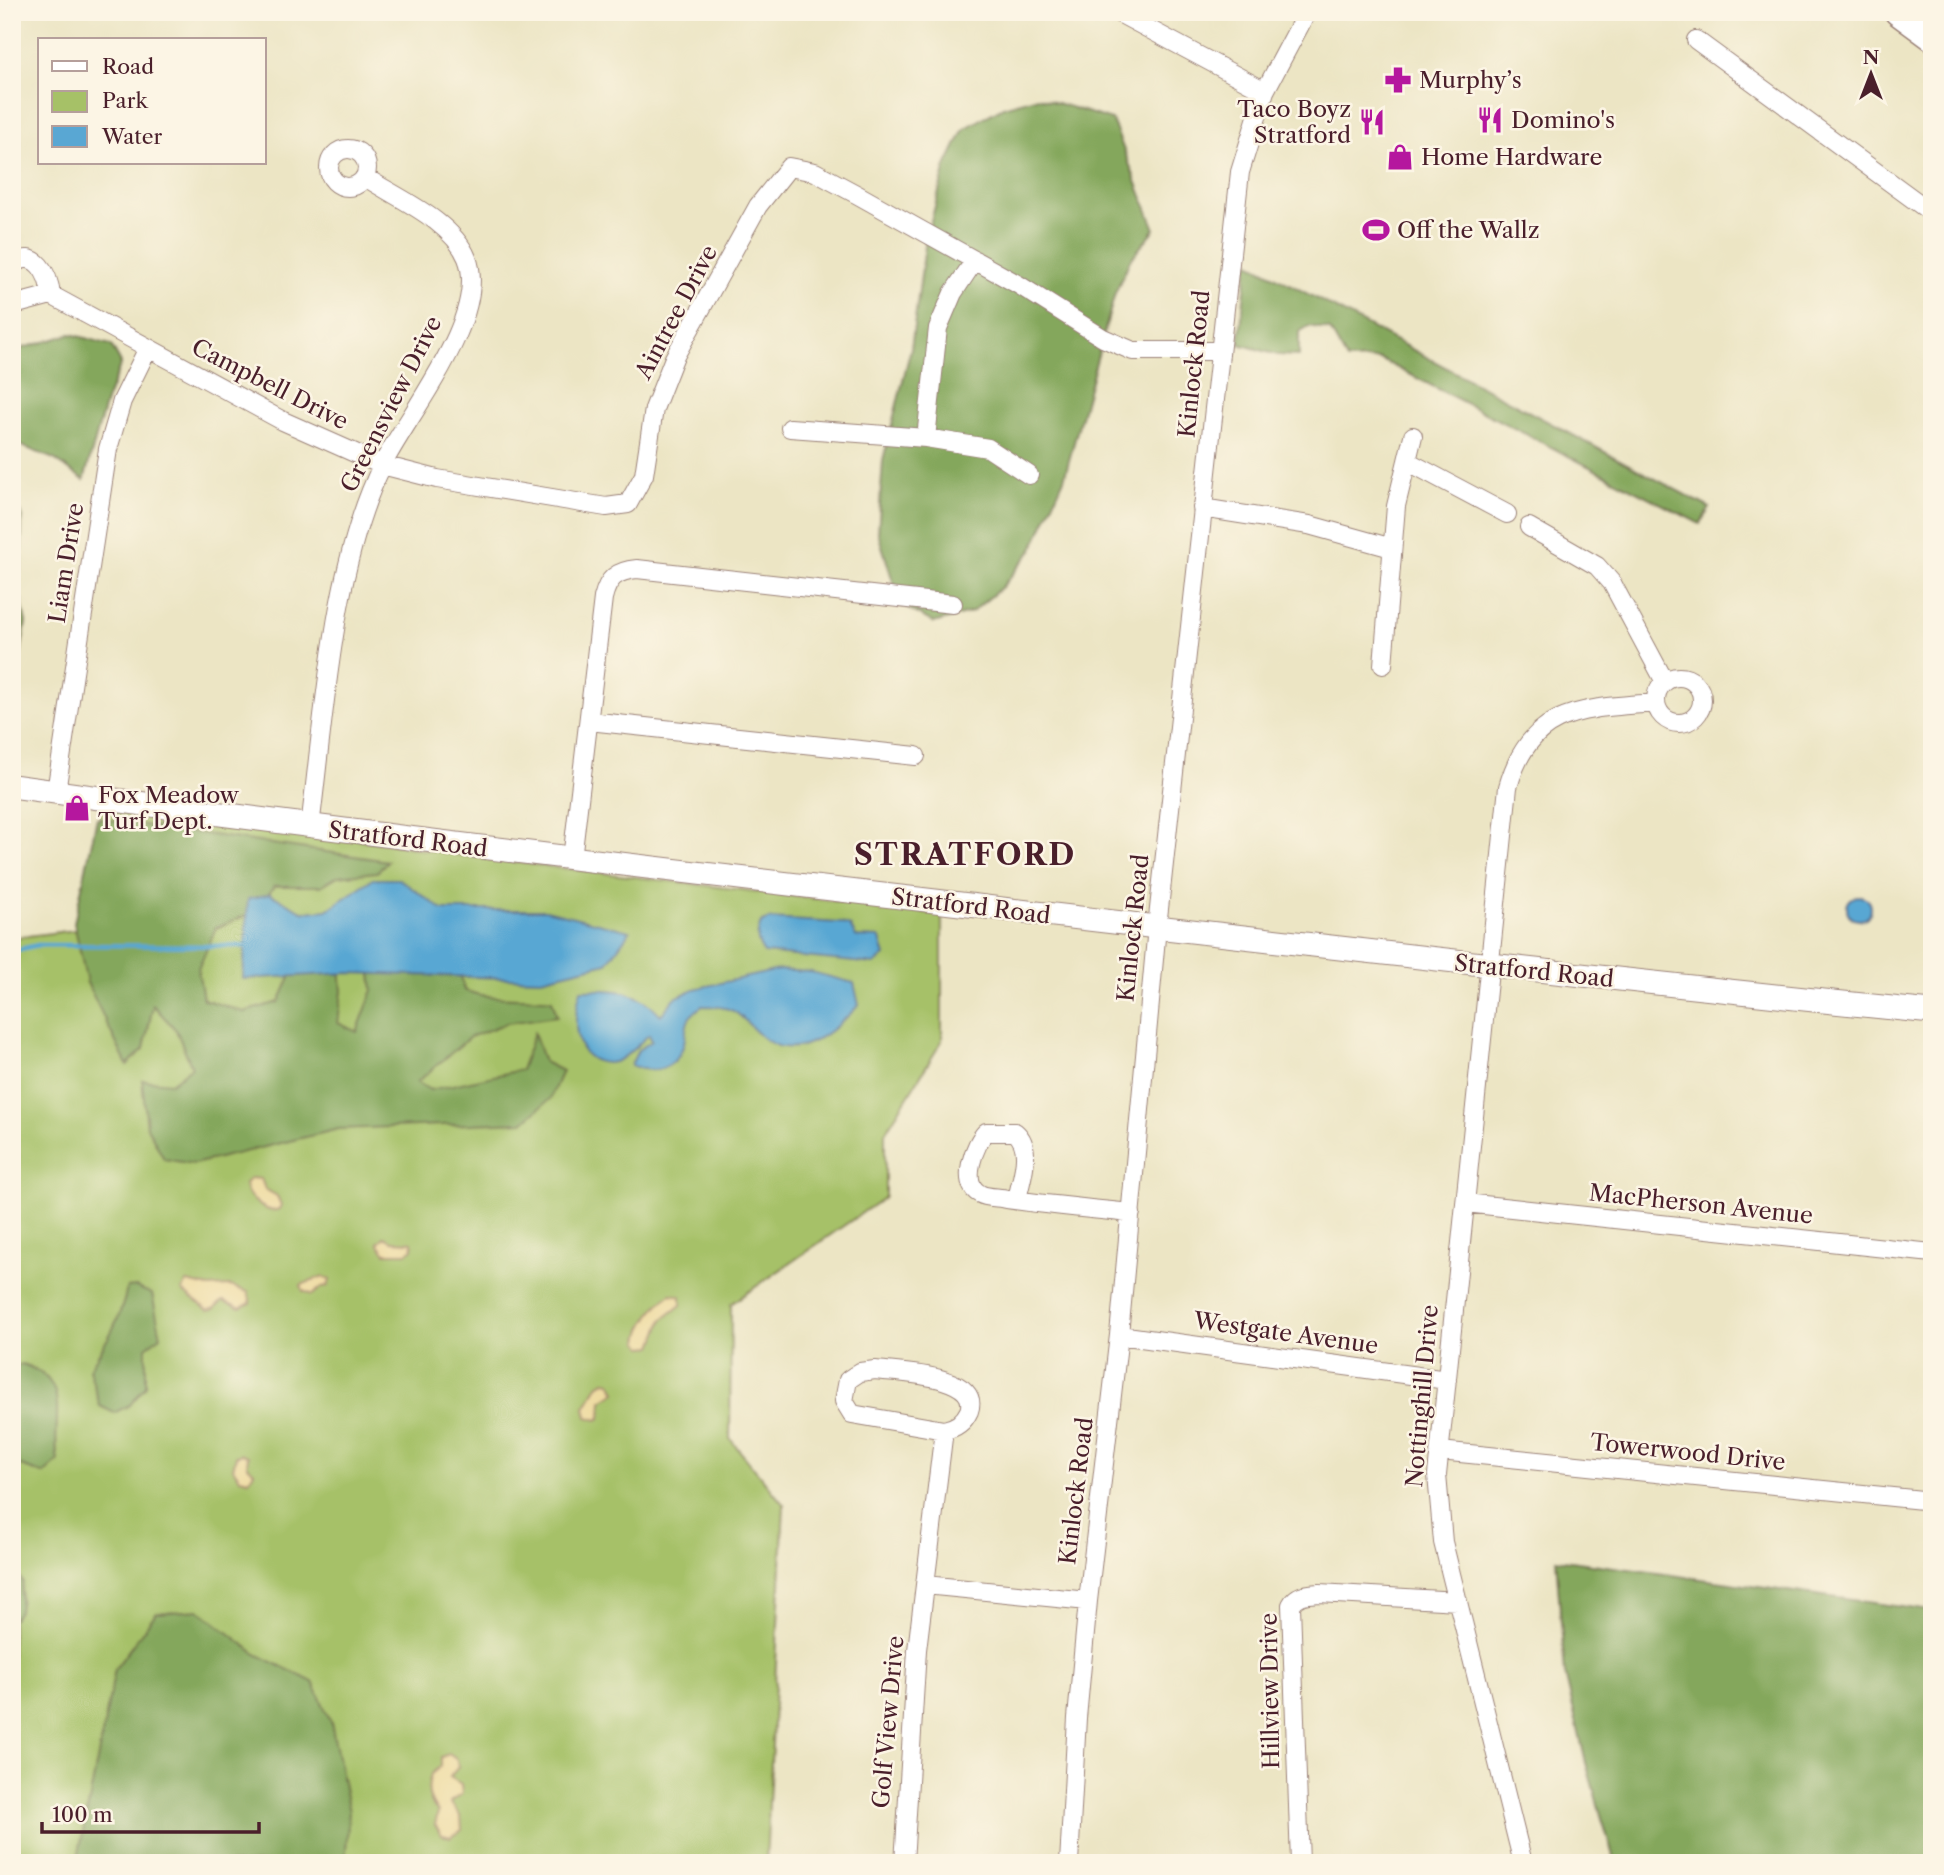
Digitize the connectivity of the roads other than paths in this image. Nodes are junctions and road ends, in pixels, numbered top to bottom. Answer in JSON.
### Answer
{"nodes":[{"id":1,"x":1117,"y":12,"type":"edge"},
{"id":2,"x":1307,"y":12,"type":"edge"},
{"id":3,"x":1898,"y":12,"type":"edge"},
{"id":4,"x":1932,"y":37,"type":"edge"},
{"id":5,"x":1696,"y":40,"type":"dead end"},
{"id":6,"x":1265,"y":91,"type":"junction"},
{"id":7,"x":365,"y":177,"type":"dead end"},
{"id":8,"x":1932,"y":213,"type":"edge"},
{"id":9,"x":975,"y":260,"type":"junction"},
{"id":10,"x":12,"y":265,"type":"edge"},
{"id":11,"x":51,"y":295,"type":"junction"},
{"id":12,"x":12,"y":300,"type":"edge"},
{"id":13,"x":149,"y":348,"type":"junction"},
{"id":14,"x":1219,"y":351,"type":"junction"},
{"id":15,"x":790,"y":428,"type":"dead end"},
{"id":16,"x":1413,"y":436,"type":"dead end"},
{"id":17,"x":926,"y":438,"type":"junction"},
{"id":18,"x":1407,"y":461,"type":"junction"},
{"id":19,"x":382,"y":465,"type":"junction"},
{"id":20,"x":1029,"y":475,"type":"dead end"},
{"id":21,"x":637,"y":491,"type":"joint"},
{"id":22,"x":1202,"y":508,"type":"junction"},
{"id":23,"x":1507,"y":514,"type":"dead end"},
{"id":24,"x":1529,"y":527,"type":"dead end"},
{"id":25,"x":1392,"y":548,"type":"junction"},
{"id":26,"x":953,"y":604,"type":"dead end"},
{"id":27,"x":1383,"y":665,"type":"dead end"},
{"id":28,"x":1665,"y":682,"type":"junction"},
{"id":29,"x":1656,"y":702,"type":"junction"},
{"id":30,"x":589,"y":721,"type":"junction"},
{"id":31,"x":916,"y":756,"type":"dead end"},
{"id":32,"x":12,"y":786,"type":"edge"},
{"id":33,"x":56,"y":792,"type":"junction"},
{"id":34,"x":310,"y":828,"type":"junction"},
{"id":35,"x":572,"y":859,"type":"junction"},
{"id":36,"x":1157,"y":927,"type":"junction"},
{"id":37,"x":1489,"y":967,"type":"junction"},
{"id":38,"x":1932,"y":1012,"type":"edge"},
{"id":39,"x":1017,"y":1200,"type":"dead end"},
{"id":40,"x":1465,"y":1203,"type":"junction"},
{"id":41,"x":1131,"y":1213,"type":"junction"},
{"id":42,"x":1932,"y":1253,"type":"edge"},
{"id":43,"x":1119,"y":1335,"type":"junction"},
{"id":44,"x":1447,"y":1380,"type":"junction"},
{"id":45,"x":944,"y":1430,"type":"junction"},
{"id":46,"x":1440,"y":1451,"type":"junction"},
{"id":47,"x":1932,"y":1501,"type":"edge"},
{"id":48,"x":925,"y":1585,"type":"junction"},
{"id":49,"x":1088,"y":1601,"type":"junction"},
{"id":50,"x":1458,"y":1601,"type":"junction"},
{"id":51,"x":904,"y":1863,"type":"edge"},
{"id":52,"x":1069,"y":1863,"type":"edge"},
{"id":53,"x":1300,"y":1863,"type":"edge"},
{"id":54,"x":1523,"y":1863,"type":"edge"}],
"edges":[{"from":1,"to":6,"type":"street"},
{"from":2,"to":6,"type":"street","name":"Kinlock Road"},
{"from":3,"to":4,"type":"highway"},
{"from":5,"to":8,"type":"street"},
{"from":6,"to":14,"type":"street","name":"Kinlock Road"},
{"from":7,"to":19,"type":"street","name":"Greensview Drive"},
{"from":9,"to":14,"type":"street"},
{"from":9,"to":17,"type":"street"},
{"from":9,"to":21,"type":"street","name":"Aintree Drive"},
{"from":10,"to":11,"type":"street"},
{"from":11,"to":12,"type":"street"},
{"from":11,"to":13,"type":"street","name":"Campbell Drive"},
{"from":13,"to":19,"type":"street","name":"Campbell Drive"},
{"from":13,"to":33,"type":"street","name":"Liam Drive"},
{"from":14,"to":22,"type":"street","name":"Kinlock Road"},
{"from":15,"to":17,"type":"street"},
{"from":16,"to":18,"type":"street"},
{"from":17,"to":20,"type":"street"},
{"from":18,"to":23,"type":"street"},
{"from":18,"to":25,"type":"street"},
{"from":19,"to":21,"type":"street","name":"Campbell Drive"},
{"from":19,"to":34,"type":"street","name":"Greensview Drive"},
{"from":22,"to":25,"type":"street"},
{"from":22,"to":36,"type":"street","name":"Kinlock Road"},
{"from":24,"to":28,"type":"street"},
{"from":25,"to":27,"type":"street"},
{"from":26,"to":30,"type":"street"},
{"from":28,"to":29,"type":"street"},
{"from":28,"to":29,"type":"street"},
{"from":29,"to":37,"type":"street","name":"Nottinghill Drive"},
{"from":30,"to":31,"type":"street"},
{"from":30,"to":35,"type":"street"},
{"from":32,"to":33,"type":"main road","name":"Stratford Road"},
{"from":33,"to":34,"type":"main road","name":"Stratford Road"},
{"from":34,"to":35,"type":"main road","name":"Stratford Road"},
{"from":35,"to":36,"type":"main road","name":"Stratford Road"},
{"from":36,"to":37,"type":"main road","name":"Stratford Road"},
{"from":36,"to":41,"type":"street","name":"Kinlock Road"},
{"from":37,"to":38,"type":"main road","name":"Stratford Road"},
{"from":37,"to":40,"type":"street","name":"Nottinghill Drive"},
{"from":39,"to":41,"type":"street"},
{"from":40,"to":42,"type":"street","name":"MacPherson Avenue"},
{"from":40,"to":44,"type":"street","name":"Nottinghill Drive"},
{"from":41,"to":43,"type":"street","name":"Kinlock Road"},
{"from":43,"to":44,"type":"street","name":"Westgate Avenue"},
{"from":43,"to":49,"type":"street","name":"Kinlock Road"},
{"from":44,"to":46,"type":"street","name":"Nottinghill Drive"},
{"from":45,"to":45,"type":"street"},
{"from":45,"to":48,"type":"street","name":"Golf View Drive"},
{"from":46,"to":47,"type":"street","name":"Towerwood Drive"},
{"from":46,"to":50,"type":"street","name":"Nottinghill Drive"},
{"from":48,"to":49,"type":"street"},
{"from":48,"to":51,"type":"street","name":"Golf View Drive"},
{"from":49,"to":52,"type":"street","name":"Kinlock Road"},
{"from":50,"to":53,"type":"street","name":"Hillview Drive"},
{"from":50,"to":54,"type":"street","name":"Nottinghill Drive"}]}
